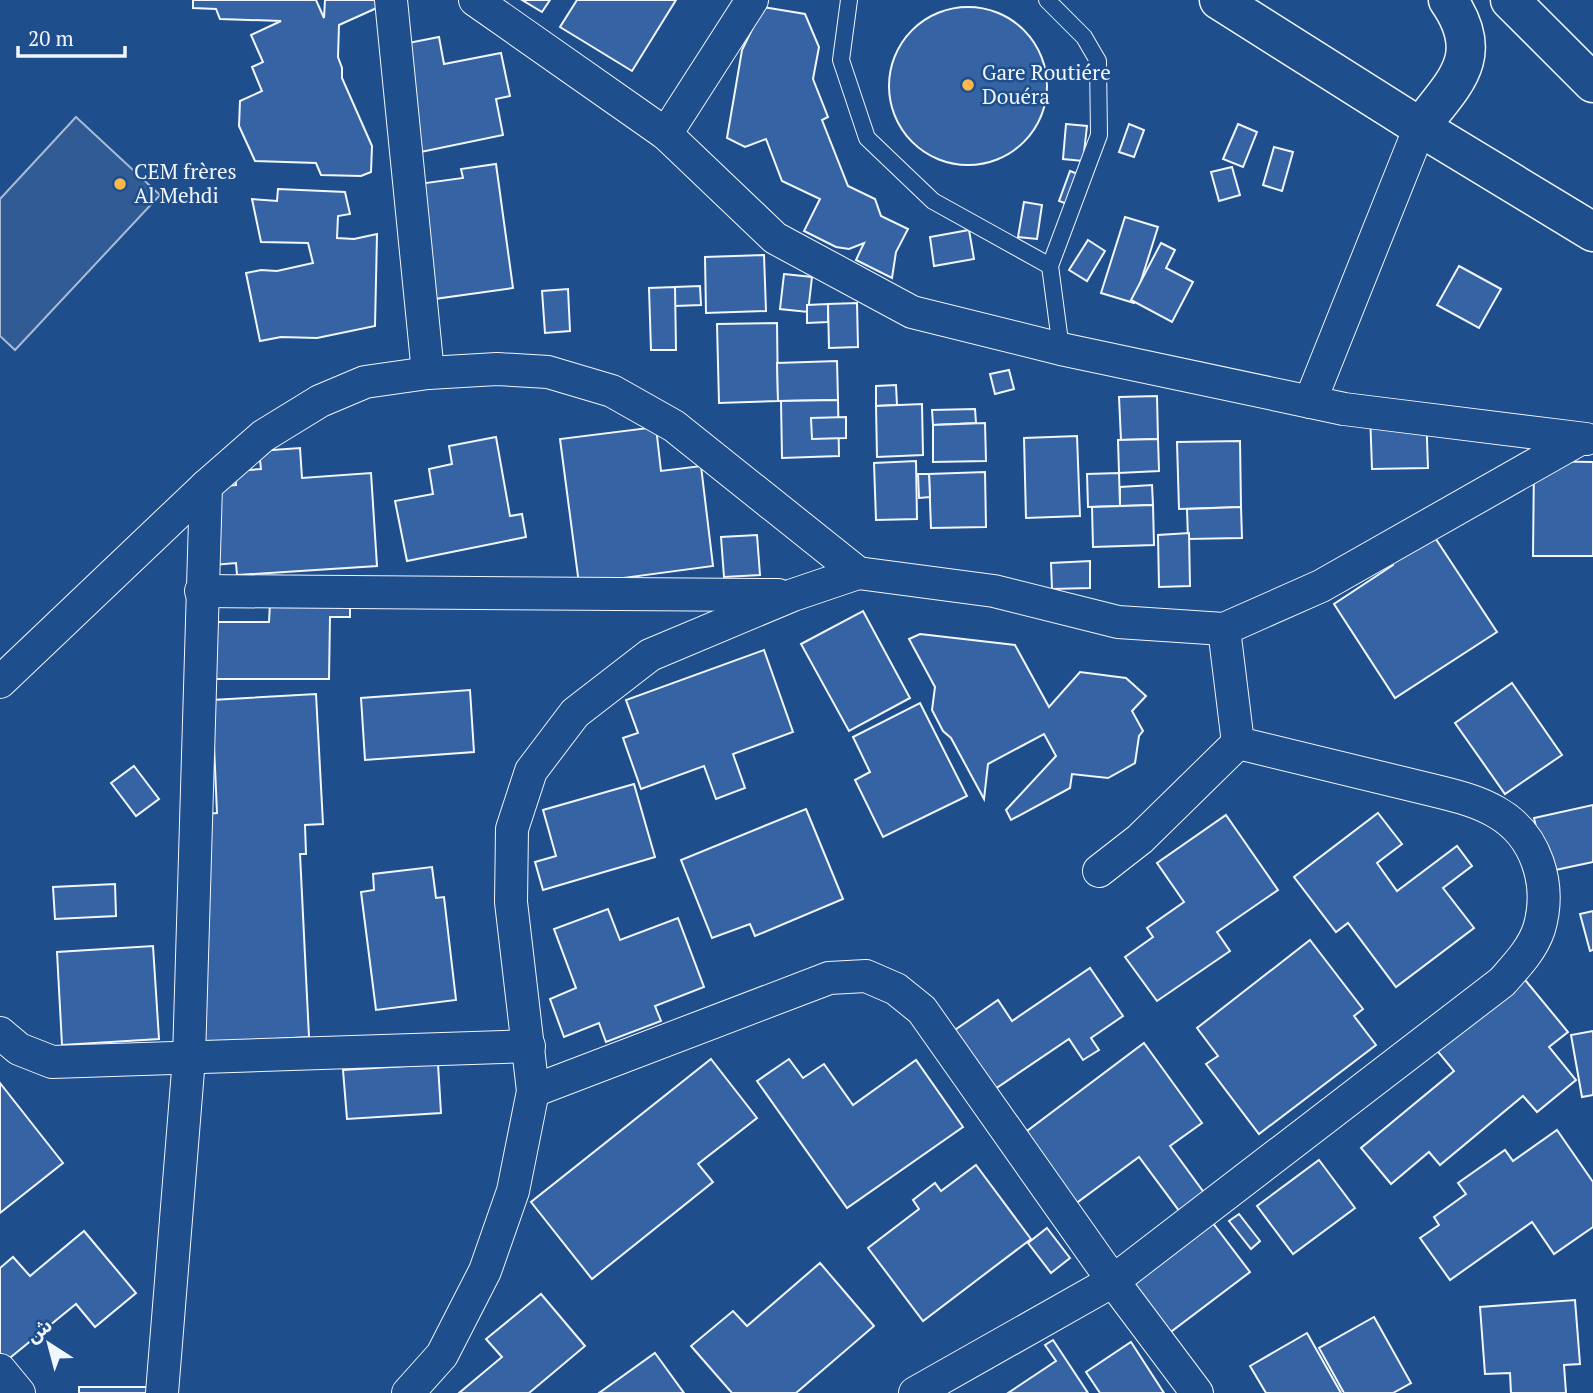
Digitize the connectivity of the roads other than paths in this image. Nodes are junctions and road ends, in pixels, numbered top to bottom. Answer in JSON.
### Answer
{"nodes":[{"id":1,"x":391,"y":0,"type":"edge"},
{"id":2,"x":475,"y":0,"type":"edge"},
{"id":3,"x":752,"y":0,"type":"edge"},
{"id":4,"x":849,"y":0,"type":"edge"},
{"id":5,"x":1047,"y":0,"type":"edge"},
{"id":6,"x":1219,"y":0,"type":"edge"},
{"id":7,"x":1448,"y":0,"type":"edge"},
{"id":8,"x":1510,"y":0,"type":"edge"},
{"id":9,"x":1593,"y":83,"type":"edge"},
{"id":10,"x":1420,"y":127,"type":"junction"},
{"id":11,"x":666,"y":134,"type":"junction"},
{"id":12,"x":1593,"y":232,"type":"edge"},
{"id":13,"x":1050,"y":266,"type":"junction"},
{"id":14,"x":1060,"y":349,"type":"junction"},
{"id":15,"x":428,"y":373,"type":"junction"},
{"id":16,"x":1310,"y":402,"type":"junction"},
{"id":17,"x":1587,"y":439,"type":"edge"},
{"id":18,"x":206,"y":486,"type":"junction"},
{"id":19,"x":858,"y":573,"type":"junction"},
{"id":20,"x":201,"y":591,"type":"junction"},
{"id":21,"x":793,"y":595,"type":"junction"},
{"id":22,"x":1224,"y":629,"type":"junction"},
{"id":23,"x":0,"y":682,"type":"edge"},
{"id":24,"x":1238,"y":743,"type":"junction"},
{"id":25,"x":1099,"y":871,"type":"dead end"},
{"id":26,"x":0,"y":1033,"type":"edge"},
{"id":27,"x":529,"y":1046,"type":"junction"},
{"id":28,"x":189,"y":1058,"type":"junction"},
{"id":29,"x":533,"y":1091,"type":"junction"},
{"id":30,"x":1113,"y":1281,"type":"junction"},
{"id":31,"x":0,"y":1370,"type":"edge"},
{"id":32,"x":19,"y":1393,"type":"edge"},
{"id":33,"x":162,"y":1393,"type":"edge"},
{"id":34,"x":408,"y":1393,"type":"edge"},
{"id":35,"x":915,"y":1393,"type":"edge"},
{"id":36,"x":1197,"y":1393,"type":"edge"}],
"edges":[{"from":1,"to":15,"type":"street"},
{"from":2,"to":11,"type":"street"},
{"from":3,"to":11,"type":"street"},
{"from":4,"to":13,"type":"lane"},
{"from":5,"to":13,"type":"lane"},
{"from":6,"to":10,"type":"main road"},
{"from":7,"to":10,"type":"main road"},
{"from":8,"to":9,"type":"main road"},
{"from":10,"to":12,"type":"main road"},
{"from":10,"to":16,"type":"street"},
{"from":11,"to":14,"type":"street"},
{"from":13,"to":14,"type":"lane"},
{"from":14,"to":16,"type":"street"},
{"from":15,"to":18,"type":"street"},
{"from":15,"to":19,"type":"street"},
{"from":16,"to":17,"type":"street"},
{"from":17,"to":22,"type":"street"},
{"from":18,"to":20,"type":"street"},
{"from":18,"to":23,"type":"street"},
{"from":19,"to":21,"type":"street"},
{"from":19,"to":22,"type":"street"},
{"from":20,"to":21,"type":"street"},
{"from":20,"to":28,"type":"street"},
{"from":21,"to":27,"type":"street"},
{"from":22,"to":24,"type":"street"},
{"from":24,"to":25,"type":"street"},
{"from":24,"to":30,"type":"street"},
{"from":26,"to":28,"type":"street"},
{"from":27,"to":28,"type":"street"},
{"from":27,"to":29,"type":"street"},
{"from":28,"to":33,"type":"street"},
{"from":29,"to":30,"type":"street"},
{"from":29,"to":34,"type":"street"},
{"from":30,"to":35,"type":"street"},
{"from":30,"to":36,"type":"street"},
{"from":31,"to":32,"type":"street"}]}
